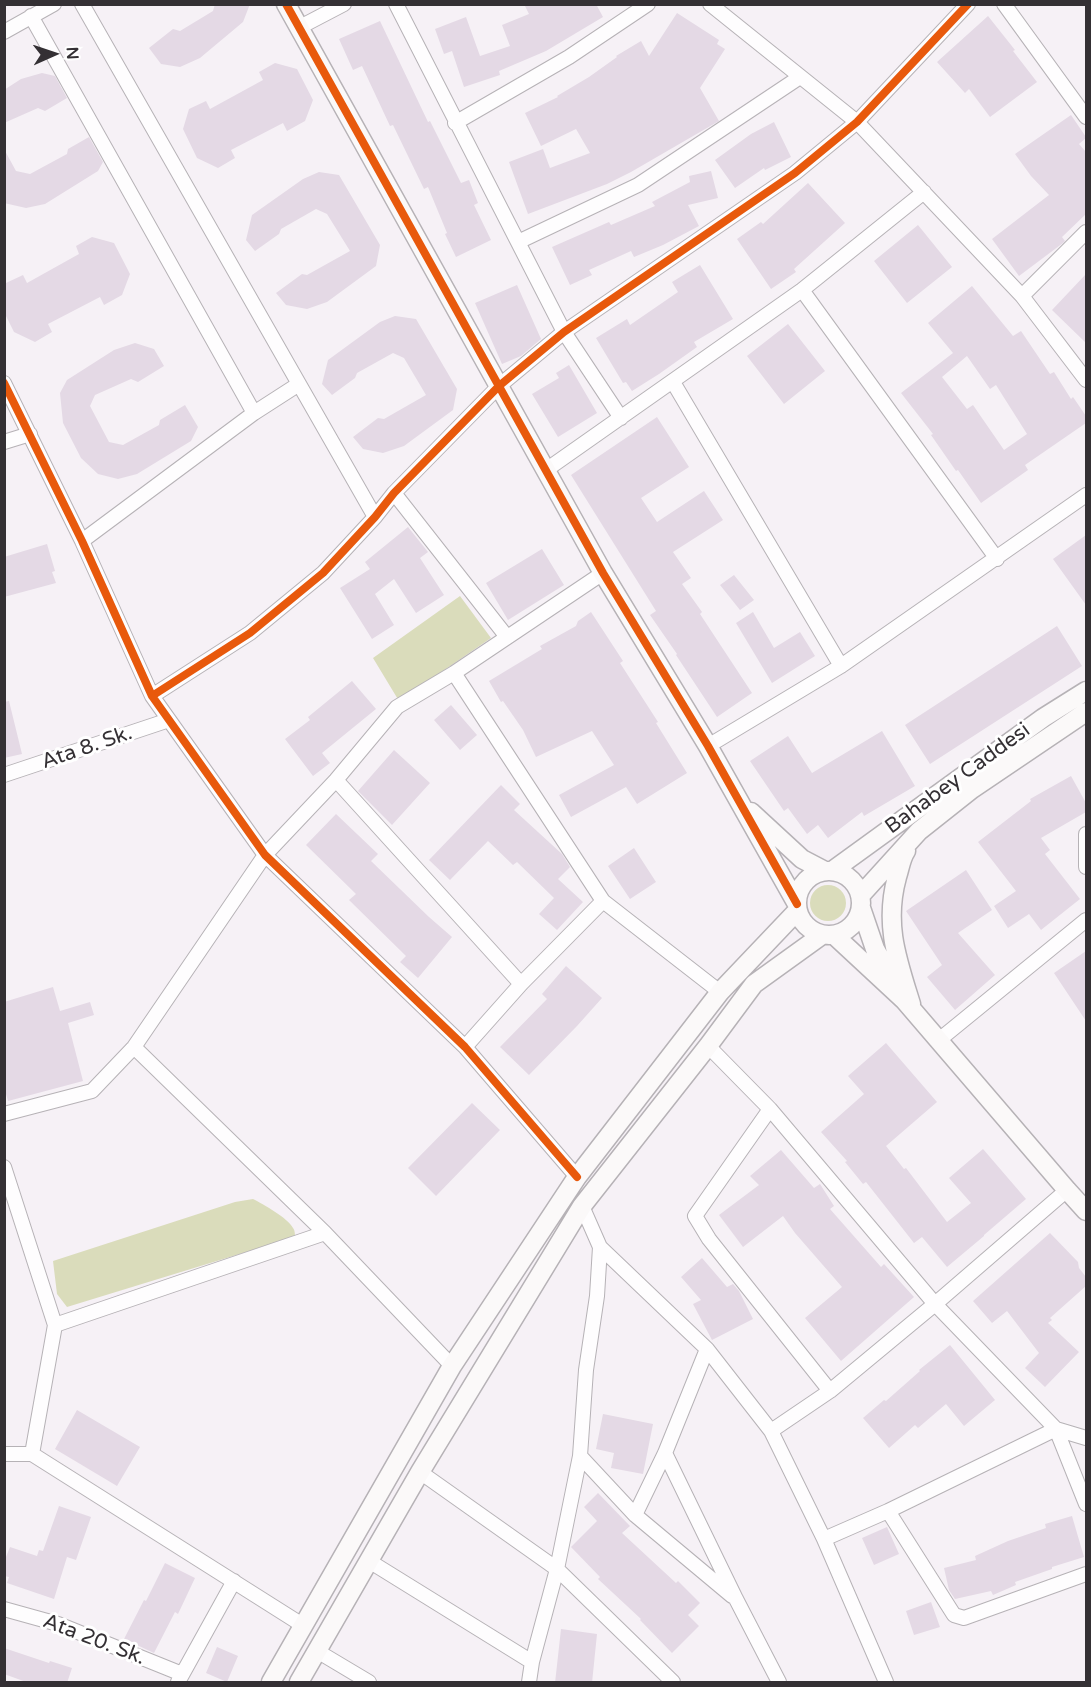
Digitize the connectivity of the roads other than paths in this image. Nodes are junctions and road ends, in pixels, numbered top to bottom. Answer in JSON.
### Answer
{"nodes":[{"id":1,"x":54,"y":4,"type":"edge"},
{"id":2,"x":82,"y":4,"type":"edge"},
{"id":3,"x":286,"y":4,"type":"edge"},
{"id":4,"x":344,"y":4,"type":"edge"},
{"id":5,"x":396,"y":4,"type":"edge"},
{"id":6,"x":648,"y":4,"type":"edge"},
{"id":7,"x":710,"y":4,"type":"edge"},
{"id":8,"x":968,"y":4,"type":"edge"},
{"id":9,"x":1004,"y":4,"type":"edge"},
{"id":10,"x":31,"y":16,"type":"junction"},
{"id":11,"x":300,"y":27,"type":"junction"},
{"id":12,"x":4,"y":32,"type":"edge"},
{"id":13,"x":800,"y":77,"type":"junction"},
{"id":14,"x":1086,"y":117,"type":"edge"},
{"id":15,"x":857,"y":122,"type":"junction"},
{"id":16,"x":455,"y":123,"type":"junction"},
{"id":17,"x":924,"y":192,"type":"junction"},
{"id":18,"x":1086,"y":232,"type":"edge"},
{"id":19,"x":518,"y":242,"type":"junction"},
{"id":20,"x":802,"y":290,"type":"junction"},
{"id":21,"x":1022,"y":296,"type":"junction"},
{"id":22,"x":564,"y":333,"type":"junction"},
{"id":23,"x":1086,"y":380,"type":"edge"},
{"id":24,"x":673,"y":382,"type":"junction"},
{"id":25,"x":4,"y":383,"type":"edge"},
{"id":26,"x":299,"y":384,"type":"junction"},
{"id":27,"x":499,"y":386,"type":"junction"},
{"id":28,"x":254,"y":413,"type":"junction"},
{"id":29,"x":621,"y":418,"type":"junction"},
{"id":30,"x":30,"y":434,"type":"junction"},
{"id":31,"x":4,"y":442,"type":"edge"},
{"id":32,"x":546,"y":470,"type":"junction"},
{"id":33,"x":394,"y":493,"type":"junction"},
{"id":34,"x":1086,"y":495,"type":"edge"},
{"id":35,"x":375,"y":517,"type":"junction"},
{"id":36,"x":82,"y":541,"type":"junction"},
{"id":37,"x":997,"y":558,"type":"junction"},
{"id":38,"x":603,"y":573,"type":"junction"},
{"id":39,"x":507,"y":637,"type":"junction"},
{"id":40,"x":841,"y":666,"type":"junction"},
{"id":41,"x":454,"y":673,"type":"junction"},
{"id":42,"x":1086,"y":691,"type":"edge"},
{"id":43,"x":152,"y":696,"type":"junction"},
{"id":44,"x":1086,"y":712,"type":"edge"},
{"id":45,"x":169,"y":720,"type":"junction"},
{"id":46,"x":708,"y":746,"type":"junction"},
{"id":47,"x":4,"y":775,"type":"edge"},
{"id":48,"x":336,"y":780,"type":"junction"},
{"id":49,"x":741,"y":802,"type":"junction"},
{"id":50,"x":919,"y":831,"type":"junction"},
{"id":51,"x":1086,"y":834,"type":"edge"},
{"id":52,"x":265,"y":855,"type":"junction"},
{"id":53,"x":1086,"y":867,"type":"edge"},
{"id":54,"x":828,"y":872,"type":"junction"},
{"id":55,"x":603,"y":901,"type":"junction"},
{"id":56,"x":860,"y":902,"type":"junction"},
{"id":57,"x":797,"y":907,"type":"junction"},
{"id":58,"x":1086,"y":920,"type":"edge"},
{"id":59,"x":828,"y":935,"type":"junction"},
{"id":60,"x":521,"y":984,"type":"junction"},
{"id":61,"x":720,"y":992,"type":"junction"},
{"id":62,"x":908,"y":1004,"type":"junction"},
{"id":63,"x":939,"y":1040,"type":"junction"},
{"id":64,"x":708,"y":1046,"type":"junction"},
{"id":65,"x":134,"y":1047,"type":"junction"},
{"id":66,"x":465,"y":1047,"type":"junction"},
{"id":67,"x":770,"y":1109,"type":"junction"},
{"id":68,"x":4,"y":1114,"type":"edge"},
{"id":69,"x":4,"y":1167,"type":"edge"},
{"id":70,"x":577,"y":1177,"type":"junction"},
{"id":71,"x":1067,"y":1190,"type":"junction"},
{"id":72,"x":582,"y":1206,"type":"junction"},
{"id":73,"x":1086,"y":1211,"type":"edge"},
{"id":74,"x":325,"y":1233,"type":"junction"},
{"id":75,"x":600,"y":1247,"type":"junction"},
{"id":76,"x":934,"y":1304,"type":"junction"},
{"id":77,"x":55,"y":1325,"type":"junction"},
{"id":78,"x":707,"y":1349,"type":"junction"},
{"id":79,"x":452,"y":1366,"type":"junction"},
{"id":80,"x":830,"y":1391,"type":"junction"},
{"id":81,"x":1056,"y":1429,"type":"junction"},
{"id":82,"x":771,"y":1431,"type":"junction"},
{"id":83,"x":1086,"y":1438,"type":"edge"},
{"id":84,"x":665,"y":1453,"type":"junction"},
{"id":85,"x":32,"y":1454,"type":"junction"},
{"id":86,"x":4,"y":1455,"type":"edge"},
{"id":87,"x":580,"y":1456,"type":"junction"},
{"id":88,"x":420,"y":1472,"type":"junction"},
{"id":89,"x":1086,"y":1504,"type":"edge"},
{"id":90,"x":888,"y":1511,"type":"junction"},
{"id":91,"x":635,"y":1515,"type":"junction"},
{"id":92,"x":824,"y":1539,"type":"junction"},
{"id":93,"x":369,"y":1561,"type":"junction"},
{"id":94,"x":557,"y":1569,"type":"junction"},
{"id":95,"x":1086,"y":1574,"type":"edge"},
{"id":96,"x":234,"y":1581,"type":"junction"},
{"id":97,"x":736,"y":1599,"type":"junction"},
{"id":98,"x":4,"y":1609,"type":"edge"},
{"id":99,"x":304,"y":1626,"type":"junction"},
{"id":100,"x":317,"y":1651,"type":"junction"},
{"id":101,"x":532,"y":1662,"type":"junction"},
{"id":102,"x":180,"y":1678,"type":"edge"},
{"id":103,"x":271,"y":1683,"type":"edge"},
{"id":104,"x":298,"y":1683,"type":"edge"},
{"id":105,"x":369,"y":1683,"type":"edge"},
{"id":106,"x":529,"y":1683,"type":"edge"},
{"id":107,"x":672,"y":1683,"type":"edge"},
{"id":108,"x":779,"y":1683,"type":"edge"},
{"id":109,"x":885,"y":1683,"type":"edge"}],
"edges":[{"from":1,"to":10,"type":"street"},
{"from":2,"to":26,"type":"street"},
{"from":3,"to":11,"type":"street"},
{"from":4,"to":11,"type":"street"},
{"from":5,"to":16,"type":"street"},
{"from":6,"to":16,"type":"street"},
{"from":7,"to":13,"type":"street"},
{"from":8,"to":15,"type":"street"},
{"from":9,"to":14,"type":"street"},
{"from":10,"to":12,"type":"street"},
{"from":10,"to":28,"type":"street"},
{"from":11,"to":27,"type":"street"},
{"from":13,"to":15,"type":"street"},
{"from":13,"to":19,"type":"street"},
{"from":15,"to":17,"type":"street"},
{"from":15,"to":22,"type":"street"},
{"from":16,"to":19,"type":"street"},
{"from":17,"to":20,"type":"street"},
{"from":17,"to":21,"type":"street"},
{"from":18,"to":21,"type":"street"},
{"from":19,"to":22,"type":"street"},
{"from":20,"to":24,"type":"street"},
{"from":20,"to":37,"type":"street"},
{"from":21,"to":23,"type":"street"},
{"from":22,"to":27,"type":"street"},
{"from":22,"to":29,"type":"street"},
{"from":24,"to":29,"type":"street"},
{"from":24,"to":40,"type":"street"},
{"from":25,"to":30,"type":"street"},
{"from":26,"to":28,"type":"street"},
{"from":26,"to":35,"type":"street"},
{"from":27,"to":32,"type":"street"},
{"from":27,"to":33,"type":"street"},
{"from":28,"to":36,"type":"street"},
{"from":29,"to":32,"type":"street"},
{"from":30,"to":31,"type":"street"},
{"from":30,"to":36,"type":"street"},
{"from":32,"to":38,"type":"street"},
{"from":33,"to":35,"type":"street"},
{"from":33,"to":39,"type":"street"},
{"from":34,"to":37,"type":"street"},
{"from":35,"to":43,"type":"street"},
{"from":36,"to":43,"type":"street"},
{"from":37,"to":40,"type":"street"},
{"from":38,"to":39,"type":"street"},
{"from":38,"to":46,"type":"street"},
{"from":39,"to":41,"type":"street"},
{"from":40,"to":46,"type":"street"},
{"from":41,"to":48,"type":"street"},
{"from":41,"to":55,"type":"street"},
{"from":42,"to":54,"type":"street","name":"Bahabey Caddesi"},
{"from":43,"to":45,"type":"street"},
{"from":44,"to":50,"type":"street","name":"Bahabey Caddesi"},
{"from":45,"to":47,"type":"street","name":"Ata 8. Sk."},
{"from":45,"to":52,"type":"street"},
{"from":46,"to":49,"type":"street"},
{"from":48,"to":52,"type":"street"},
{"from":48,"to":60,"type":"street"},
{"from":49,"to":54,"type":"street"},
{"from":49,"to":57,"type":"street"},
{"from":50,"to":56,"type":"street","name":"Bahabey Caddesi"},
{"from":50,"to":62,"type":"street"},
{"from":51,"to":53,"type":"street"},
{"from":52,"to":65,"type":"street"},
{"from":52,"to":66,"type":"street"},
{"from":54,"to":56,"type":"street"},
{"from":54,"to":57,"type":"street"},
{"from":55,"to":60,"type":"street"},
{"from":55,"to":61,"type":"street"},
{"from":56,"to":59,"type":"street"},
{"from":56,"to":62,"type":"street"},
{"from":57,"to":59,"type":"street"},
{"from":57,"to":61,"type":"street"},
{"from":58,"to":63,"type":"street"},
{"from":59,"to":62,"type":"street"},
{"from":59,"to":64,"type":"street"},
{"from":60,"to":66,"type":"street"},
{"from":61,"to":70,"type":"street"},
{"from":62,"to":63,"type":"street"},
{"from":63,"to":71,"type":"street"},
{"from":64,"to":67,"type":"street"},
{"from":64,"to":72,"type":"street"},
{"from":65,"to":68,"type":"street"},
{"from":65,"to":74,"type":"street"},
{"from":66,"to":70,"type":"street"},
{"from":67,"to":76,"type":"street"},
{"from":67,"to":80,"type":"street"},
{"from":69,"to":77,"type":"street"},
{"from":70,"to":79,"type":"street"},
{"from":71,"to":73,"type":"street"},
{"from":71,"to":76,"type":"street"},
{"from":72,"to":75,"type":"street"},
{"from":72,"to":88,"type":"street"},
{"from":74,"to":77,"type":"street"},
{"from":74,"to":79,"type":"street"},
{"from":75,"to":78,"type":"street"},
{"from":75,"to":87,"type":"street"},
{"from":76,"to":80,"type":"street"},
{"from":76,"to":81,"type":"street"},
{"from":77,"to":85,"type":"street"},
{"from":78,"to":82,"type":"street"},
{"from":78,"to":84,"type":"street"},
{"from":79,"to":99,"type":"street"},
{"from":80,"to":82,"type":"street"},
{"from":81,"to":83,"type":"street"},
{"from":81,"to":89,"type":"street"},
{"from":81,"to":90,"type":"street"},
{"from":82,"to":92,"type":"street"},
{"from":84,"to":91,"type":"street"},
{"from":84,"to":97,"type":"street"},
{"from":85,"to":86,"type":"street"},
{"from":85,"to":96,"type":"street"},
{"from":87,"to":91,"type":"street"},
{"from":87,"to":94,"type":"street"},
{"from":88,"to":93,"type":"street"},
{"from":88,"to":94,"type":"street"},
{"from":90,"to":92,"type":"street"},
{"from":90,"to":95,"type":"street"},
{"from":91,"to":97,"type":"street"},
{"from":92,"to":109,"type":"street"},
{"from":93,"to":100,"type":"street"},
{"from":93,"to":101,"type":"street"},
{"from":94,"to":101,"type":"street"},
{"from":94,"to":107,"type":"street"},
{"from":96,"to":99,"type":"street"},
{"from":96,"to":102,"type":"street"},
{"from":97,"to":108,"type":"street"},
{"from":98,"to":102,"type":"street","name":"Ata 20. Sk."},
{"from":99,"to":103,"type":"street"},
{"from":100,"to":104,"type":"street"},
{"from":100,"to":105,"type":"street"},
{"from":101,"to":106,"type":"street"}]}
